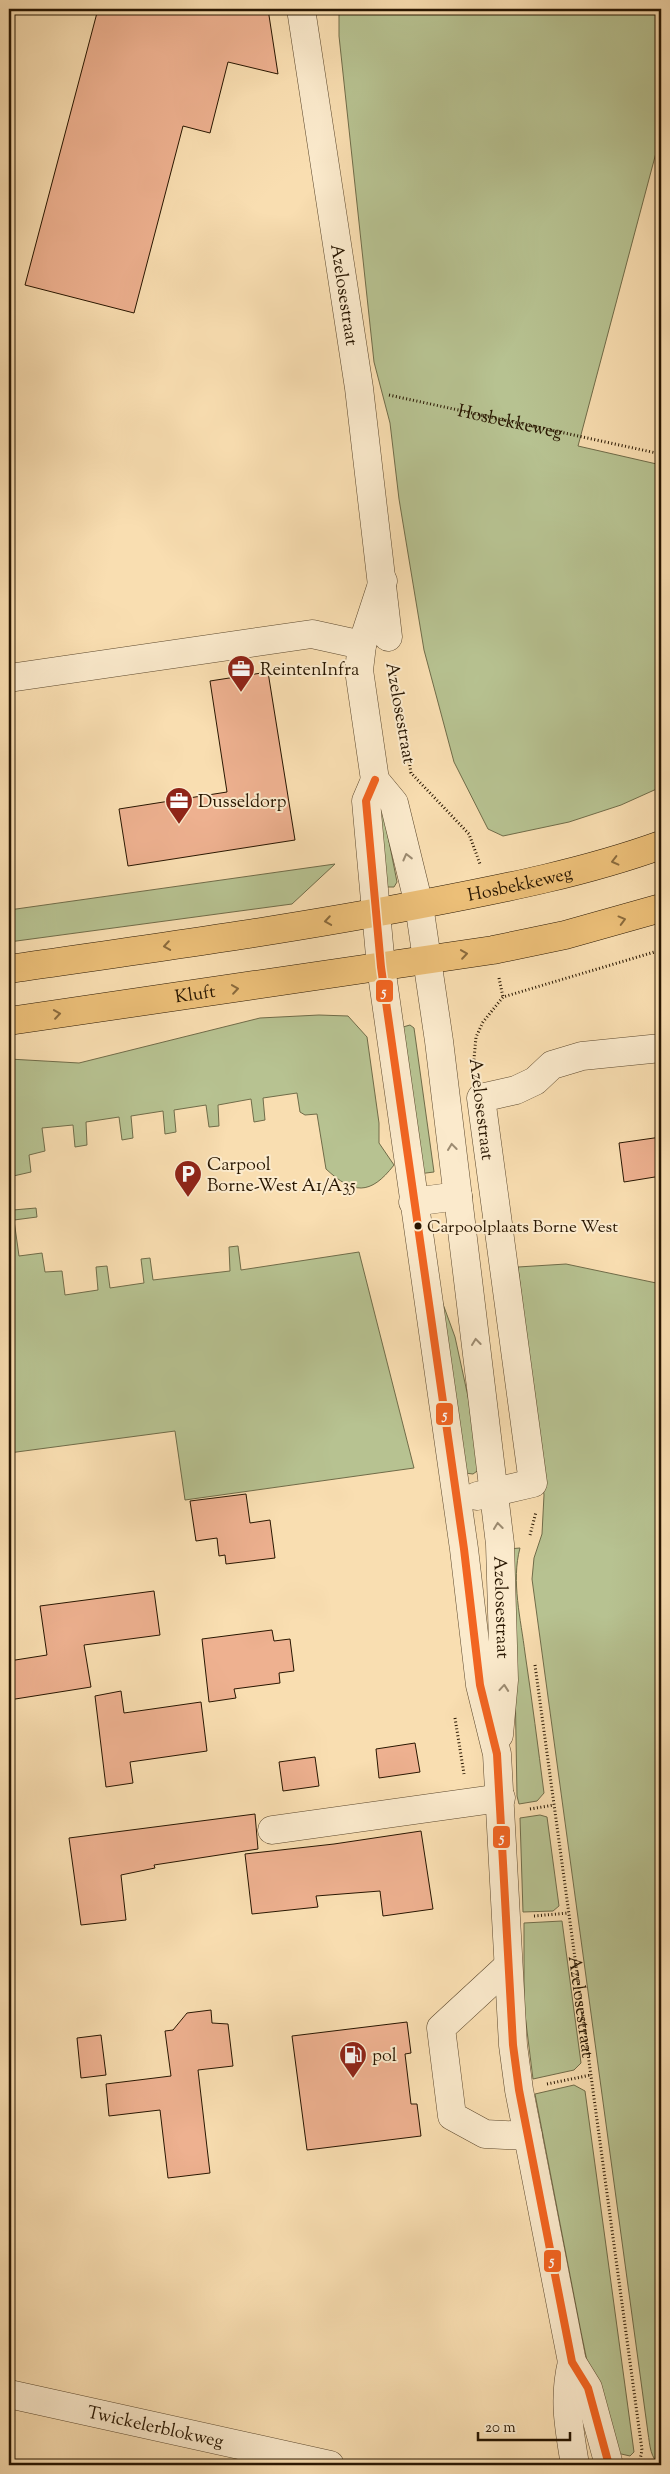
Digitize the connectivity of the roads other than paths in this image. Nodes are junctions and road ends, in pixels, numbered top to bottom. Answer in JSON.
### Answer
{"nodes":[{"id":1,"x":301,"y":9,"type":"edge"},
{"id":2,"x":383,"y":581,"type":"junction"},
{"id":3,"x":388,"y":637,"type":"road end"},
{"id":4,"x":362,"y":645,"type":"junction"},
{"id":5,"x":9,"y":678,"type":"edge"},
{"id":6,"x":375,"y":780,"type":"junction"},
{"id":7,"x":661,"y":845,"type":"edge"},
{"id":8,"x":418,"y":905,"type":"junction"},
{"id":9,"x":661,"y":908,"type":"edge"},
{"id":10,"x":376,"y":913,"type":"junction"},
{"id":11,"x":426,"y":960,"type":"junction"},
{"id":12,"x":381,"y":966,"type":"junction"},
{"id":13,"x":9,"y":969,"type":"edge"},
{"id":14,"x":9,"y":1021,"type":"edge"},
{"id":15,"x":661,"y":1048,"type":"edge"},
{"id":16,"x":458,"y":1196,"type":"junction"},
{"id":17,"x":414,"y":1202,"type":"junction"},
{"id":18,"x":493,"y":1492,"type":"junction"},
{"id":19,"x":456,"y":1500,"type":"junction"},
{"id":20,"x":497,"y":1754,"type":"junction"},
{"id":21,"x":501,"y":1798,"type":"junction"},
{"id":22,"x":272,"y":1830,"type":"dead end"},
{"id":23,"x":508,"y":1967,"type":"junction"},
{"id":24,"x":528,"y":2136,"type":"junction"},
{"id":25,"x":572,"y":2362,"type":"junction"},
{"id":26,"x":9,"y":2394,"type":"edge"},
{"id":27,"x":330,"y":2465,"type":"edge"},
{"id":28,"x":575,"y":2465,"type":"edge"},
{"id":29,"x":609,"y":2465,"type":"edge"}],
"edges":[{"from":1,"to":2,"type":"street","name":"Azelosestraat"},
{"from":2,"to":3,"type":"street","name":"Azelosestraat"},
{"from":2,"to":4,"type":"street","name":"Azelosestraat"},
{"from":4,"to":5,"type":"street"},
{"from":4,"to":6,"type":"street","name":"Azelosestraat"},
{"from":8,"to":6,"type":"street","name":"Azelosestraat","one_way":true},
{"from":6,"to":10,"type":"street","name":"Azelosestraat"},
{"from":7,"to":8,"type":"main road","name":"Hosbekkeweg","one_way":true},
{"from":8,"to":10,"type":"main road","name":"Hosbekkeweg"},
{"from":8,"to":11,"type":"street","name":"Azelosestraat"},
{"from":11,"to":9,"type":"main road","one_way":true},
{"from":10,"to":12,"type":"street","name":"Azelosestraat"},
{"from":10,"to":13,"type":"main road","one_way":true},
{"from":11,"to":12,"type":"main road"},
{"from":16,"to":11,"type":"street","name":"Azelosestraat","one_way":true},
{"from":14,"to":12,"type":"main road","name":"Kluft","one_way":true},
{"from":12,"to":17,"type":"street","name":"Azelosestraat"},
{"from":15,"to":18,"type":"street","name":"Azelosestraat"},
{"from":16,"to":17,"type":"street"},
{"from":18,"to":16,"type":"street","name":"Azelosestraat","one_way":true},
{"from":17,"to":19,"type":"street","name":"Azelosestraat"},
{"from":18,"to":19,"type":"street","name":"Azelosestraat"},
{"from":20,"to":18,"type":"street","name":"Azelosestraat","one_way":true},
{"from":19,"to":20,"type":"street","name":"Azelosestraat"},
{"from":20,"to":21,"type":"street","name":"Azelosestraat"},
{"from":21,"to":22,"type":"street"},
{"from":21,"to":23,"type":"street","name":"Azelosestraat"},
{"from":23,"to":24,"type":"street","name":"Azelosestraat"},
{"from":23,"to":24,"type":"street"},
{"from":24,"to":25,"type":"street","name":"Azelosestraat"},
{"from":25,"to":28,"type":"street","name":"Azelosestraat"},
{"from":25,"to":29,"type":"street","name":"Azelosestraat"},
{"from":26,"to":27,"type":"street","name":"Twickelerblokweg"}]}
